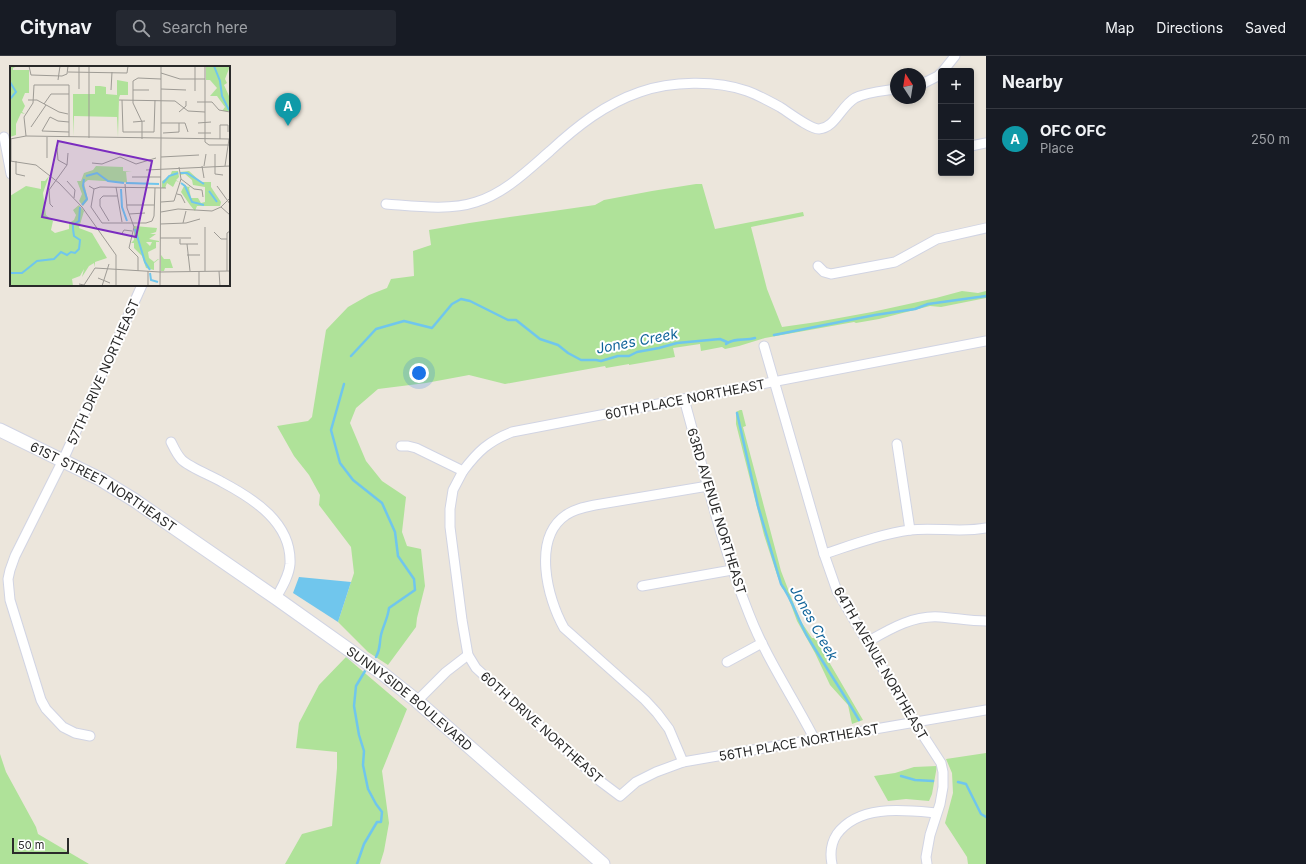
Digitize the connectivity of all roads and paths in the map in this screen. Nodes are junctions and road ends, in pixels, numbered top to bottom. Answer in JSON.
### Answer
{"nodes":[{"id":1,"x":955,"y":56,"type":"edge"},
{"id":2,"x":945,"y":68,"type":"edge"},
{"id":3,"x":938,"y":74,"type":"edge"},
{"id":4,"x":926,"y":81,"type":"edge"},
{"id":5,"x":890,"y":90,"type":"edge"},
{"id":6,"x":4,"y":137,"type":"dead end"},
{"id":7,"x":986,"y":143,"type":"edge"},
{"id":8,"x":974,"y":145,"type":"edge"},
{"id":9,"x":10,"y":169,"type":"edge"},
{"id":10,"x":386,"y":204,"type":"dead end"},
{"id":11,"x":986,"y":228,"type":"edge"},
{"id":12,"x":818,"y":266,"type":"dead end"},
{"id":13,"x":142,"y":286,"type":"edge"},
{"id":14,"x":986,"y":341,"type":"edge"},
{"id":15,"x":764,"y":346,"type":"dead end"},
{"id":16,"x":773,"y":381,"type":"junction"},
{"id":17,"x":684,"y":399,"type":"junction"},
{"id":18,"x":0,"y":430,"type":"edge"},
{"id":19,"x":171,"y":442,"type":"dead end"},
{"id":20,"x":897,"y":444,"type":"dead end"},
{"id":21,"x":401,"y":446,"type":"dead end"},
{"id":22,"x":63,"y":460,"type":"junction"},
{"id":23,"x":463,"y":471,"type":"junction"},
{"id":24,"x":708,"y":486,"type":"junction"},
{"id":25,"x":986,"y":528,"type":"edge"},
{"id":26,"x":910,"y":530,"type":"junction"},
{"id":27,"x":203,"y":548,"type":"joint"},
{"id":28,"x":824,"y":554,"type":"junction"},
{"id":29,"x":732,"y":570,"type":"junction"},
{"id":30,"x":642,"y":586,"type":"dead end"},
{"id":31,"x":276,"y":598,"type":"junction"},
{"id":32,"x":986,"y":622,"type":"edge"},
{"id":33,"x":867,"y":642,"type":"junction"},
{"id":34,"x":762,"y":644,"type":"junction"},
{"id":35,"x":468,"y":655,"type":"junction"},
{"id":36,"x":727,"y":662,"type":"dead end"},
{"id":37,"x":417,"y":700,"type":"junction"},
{"id":38,"x":986,"y":710,"type":"edge"},
{"id":39,"x":915,"y":723,"type":"junction"},
{"id":40,"x":90,"y":736,"type":"dead end"},
{"id":41,"x":814,"y":740,"type":"junction"},
{"id":42,"x":683,"y":762,"type":"junction"},
{"id":43,"x":620,"y":796,"type":"joint"},
{"id":44,"x":936,"y":813,"type":"junction"},
{"id":45,"x":603,"y":864,"type":"edge"},
{"id":46,"x":832,"y":864,"type":"edge"},
{"id":47,"x":927,"y":864,"type":"edge"}],
"edges":[{"from":1,"to":2,"type":"street"},
{"from":3,"to":4,"type":"street"},
{"from":5,"to":10,"type":"street"},
{"from":6,"to":9,"type":"street"},
{"from":7,"to":8,"type":"street"},
{"from":11,"to":12,"type":"street"},
{"from":13,"to":22,"type":"street","name":"57TH DRIVE NORTHEAST"},
{"from":14,"to":16,"type":"street","name":"60TH PLACE NORTHEAST"},
{"from":15,"to":16,"type":"street","name":"64TH AVENUE NORTHEAST"},
{"from":16,"to":17,"type":"street","name":"60TH PLACE NORTHEAST"},
{"from":16,"to":28,"type":"street","name":"64TH AVENUE NORTHEAST"},
{"from":17,"to":23,"type":"street","name":"60TH PLACE NORTHEAST"},
{"from":17,"to":24,"type":"street","name":"63RD AVENUE NORTHEAST"},
{"from":18,"to":22,"type":"street","name":"61ST STREET NORTHEAST"},
{"from":19,"to":31,"type":"street"},
{"from":20,"to":26,"type":"street"},
{"from":21,"to":23,"type":"street"},
{"from":22,"to":27,"type":"street","name":"61ST STREET NORTHEAST"},
{"from":22,"to":40,"type":"street","name":"57TH DRIVE NORTHEAST"},
{"from":23,"to":35,"type":"street","name":"60TH DRIVE NORTHEAST"},
{"from":24,"to":29,"type":"street","name":"63RD AVENUE NORTHEAST"},
{"from":24,"to":42,"type":"street"},
{"from":25,"to":26,"type":"street"},
{"from":26,"to":28,"type":"street"},
{"from":27,"to":31,"type":"street","name":"SUNNYSIDE BOULEVARD"},
{"from":28,"to":33,"type":"street","name":"64TH AVENUE NORTHEAST"},
{"from":29,"to":30,"type":"street"},
{"from":29,"to":34,"type":"street","name":"63RD AVENUE NORTHEAST"},
{"from":31,"to":37,"type":"street","name":"SUNNYSIDE BOULEVARD"},
{"from":32,"to":33,"type":"street"},
{"from":33,"to":39,"type":"street","name":"64TH AVENUE NORTHEAST"},
{"from":34,"to":36,"type":"street"},
{"from":34,"to":41,"type":"street","name":"63RD AVENUE NORTHEAST"},
{"from":35,"to":37,"type":"street"},
{"from":35,"to":43,"type":"street","name":"60TH DRIVE NORTHEAST"},
{"from":37,"to":45,"type":"street","name":"SUNNYSIDE BOULEVARD"},
{"from":38,"to":39,"type":"street","name":"56TH PLACE NORTHEAST"},
{"from":39,"to":41,"type":"street","name":"56TH PLACE NORTHEAST"},
{"from":39,"to":44,"type":"street","name":"64TH AVENUE NORTHEAST"},
{"from":41,"to":42,"type":"street","name":"56TH PLACE NORTHEAST"},
{"from":42,"to":43,"type":"street","name":"56TH PLACE NORTHEAST"},
{"from":44,"to":46,"type":"street"},
{"from":44,"to":47,"type":"street","name":"64TH AVENUE NORTHEAST"}]}
